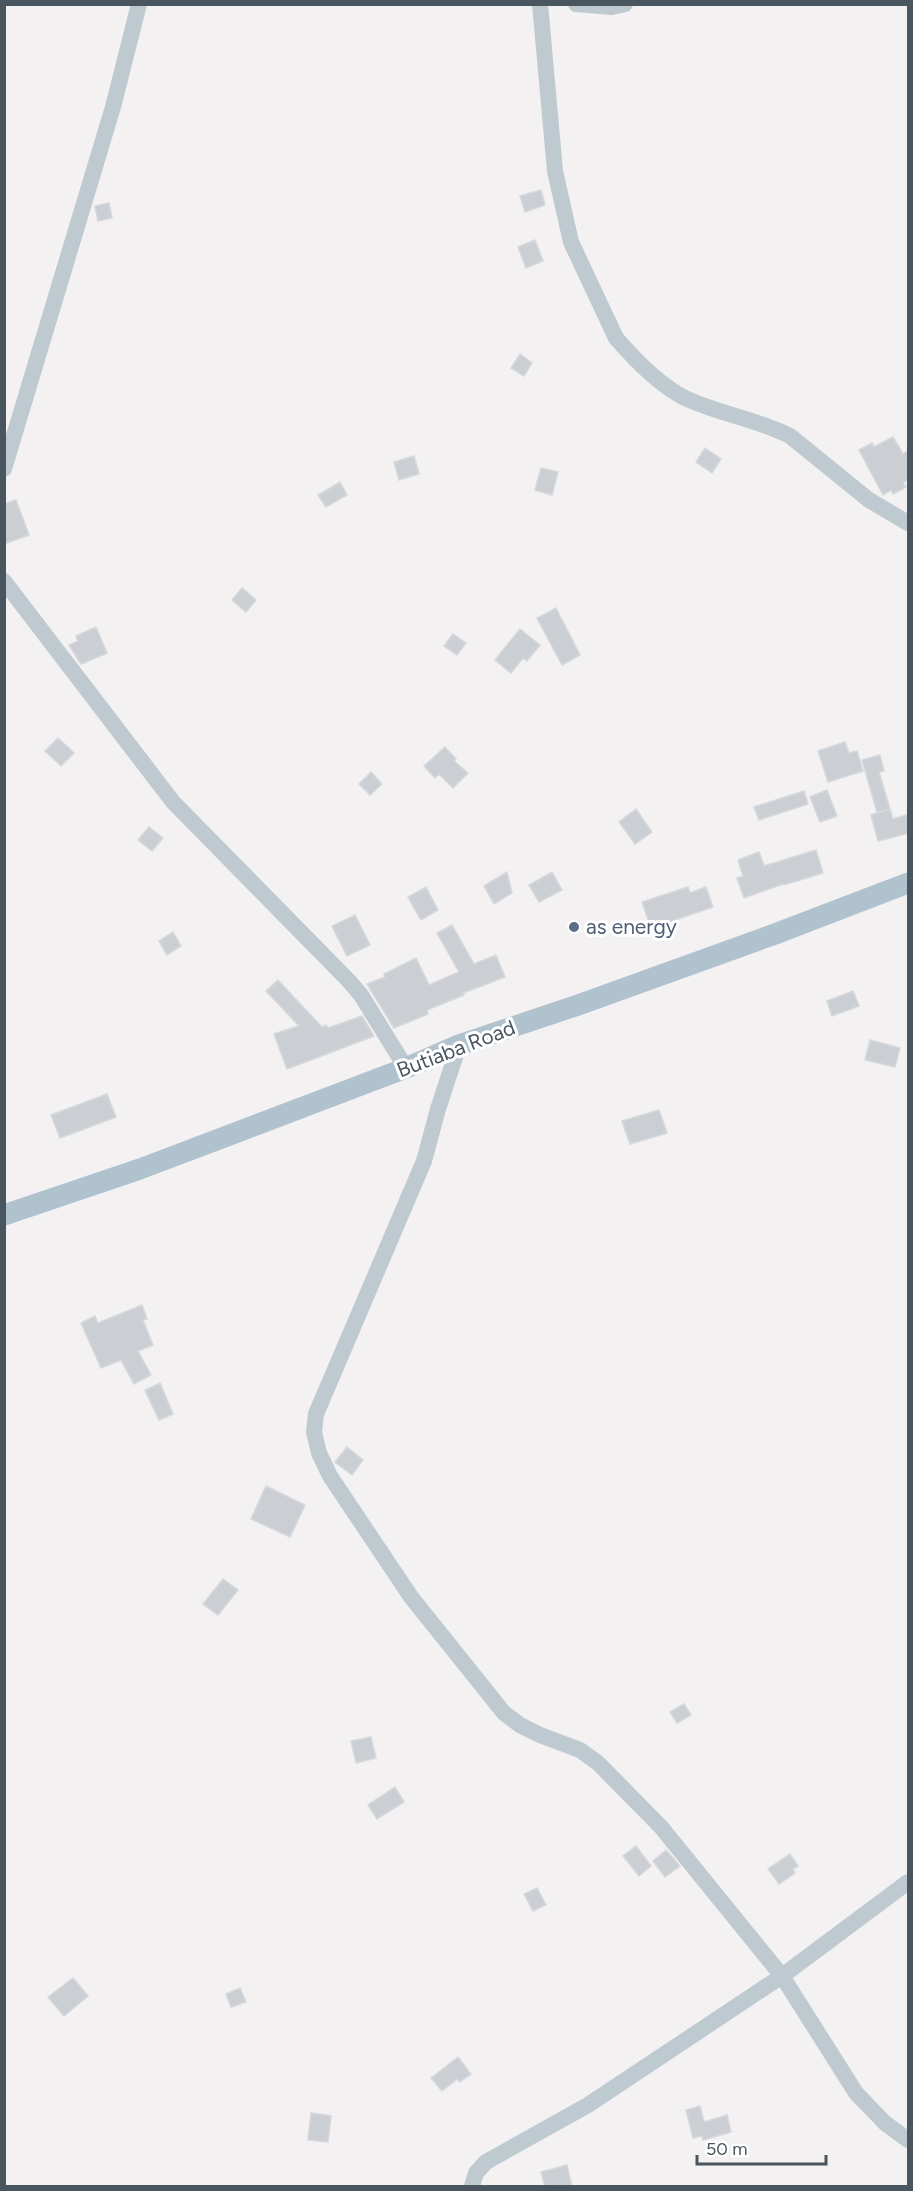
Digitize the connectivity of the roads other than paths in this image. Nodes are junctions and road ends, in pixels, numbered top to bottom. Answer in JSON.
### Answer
{"nodes":[{"id":1,"x":139,"y":4,"type":"edge"},
{"id":2,"x":540,"y":4,"type":"edge"},
{"id":3,"x":576,"y":4,"type":"edge"},
{"id":4,"x":625,"y":4,"type":"edge"},
{"id":5,"x":4,"y":469,"type":"edge"},
{"id":6,"x":909,"y":523,"type":"edge"},
{"id":7,"x":4,"y":581,"type":"edge"},
{"id":8,"x":909,"y":883,"type":"edge"},
{"id":9,"x":459,"y":1045,"type":"junction"},
{"id":10,"x":406,"y":1068,"type":"junction"},
{"id":11,"x":4,"y":1215,"type":"edge"},
{"id":12,"x":909,"y":1882,"type":"edge"},
{"id":13,"x":782,"y":1976,"type":"junction"},
{"id":14,"x":909,"y":2140,"type":"edge"},
{"id":15,"x":472,"y":2187,"type":"edge"}],
"edges":[{"from":1,"to":5,"type":"street"},
{"from":2,"to":6,"type":"street"},
{"from":3,"to":4,"type":"street"},
{"from":7,"to":10,"type":"street"},
{"from":8,"to":9,"type":"main road","name":"Butiaba Road"},
{"from":9,"to":10,"type":"main road","name":"Butiaba Road"},
{"from":9,"to":13,"type":"street"},
{"from":10,"to":11,"type":"main road","name":"Butiaba Road"},
{"from":12,"to":13,"type":"street"},
{"from":13,"to":14,"type":"street"},
{"from":13,"to":15,"type":"street"}]}
